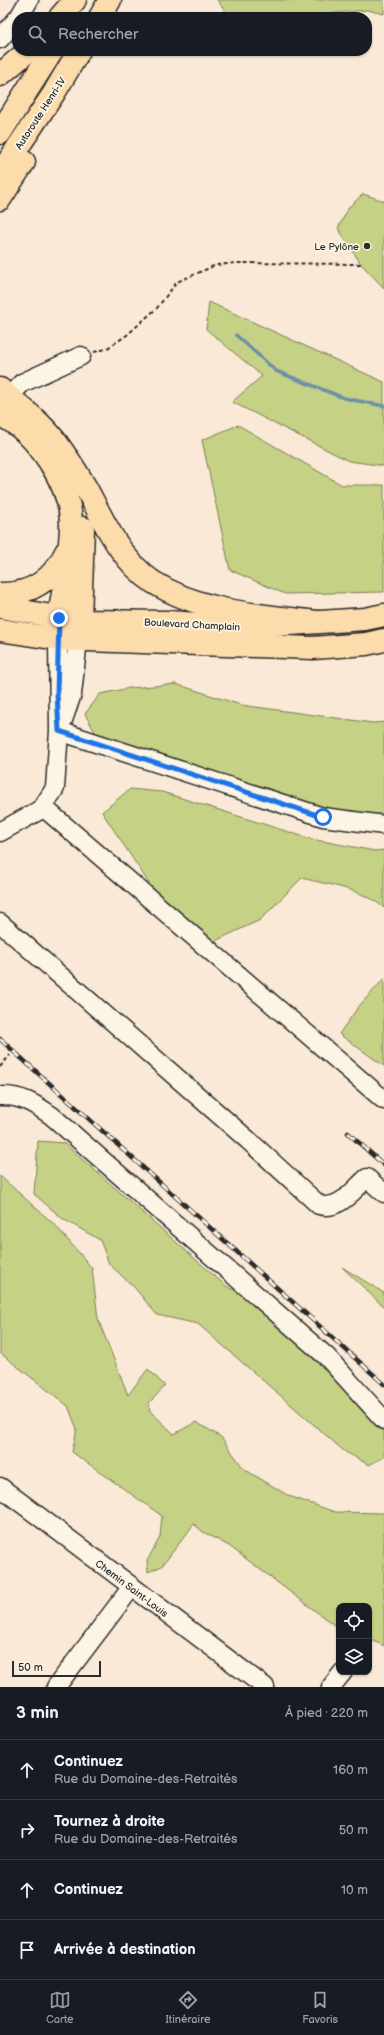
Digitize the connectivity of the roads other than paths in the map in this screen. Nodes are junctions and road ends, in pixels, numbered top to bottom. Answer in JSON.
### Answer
{"nodes":[{"id":1,"x":29,"y":0,"type":"edge"},
{"id":2,"x":75,"y":0,"type":"edge"},
{"id":3,"x":84,"y":0,"type":"edge"},
{"id":4,"x":110,"y":0,"type":"edge"},
{"id":5,"x":22,"y":12,"type":"edge"},
{"id":6,"x":64,"y":12,"type":"edge"},
{"id":7,"x":77,"y":12,"type":"edge"},
{"id":8,"x":103,"y":12,"type":"edge"},
{"id":9,"x":12,"y":26,"type":"edge"},
{"id":10,"x":0,"y":39,"type":"edge"},
{"id":11,"x":22,"y":56,"type":"edge"},
{"id":12,"x":49,"y":56,"type":"edge"},
{"id":13,"x":77,"y":56,"type":"edge"},
{"id":14,"x":2,"y":72,"type":"edge"},
{"id":15,"x":54,"y":93,"type":"junction"},
{"id":16,"x":0,"y":133,"type":"edge"},
{"id":17,"x":0,"y":174,"type":"edge"},
{"id":18,"x":0,"y":200,"type":"edge"},
{"id":19,"x":81,"y":356,"type":"road end"},
{"id":20,"x":2,"y":403,"type":"edge"},
{"id":21,"x":68,"y":460,"type":"junction"},
{"id":22,"x":69,"y":546,"type":"junction"},
{"id":23,"x":0,"y":594,"type":"edge"},
{"id":24,"x":0,"y":607,"type":"edge"},
{"id":25,"x":384,"y":615,"type":"edge"},
{"id":26,"x":317,"y":622,"type":"junction"},
{"id":27,"x":69,"y":629,"type":"junction"},
{"id":28,"x":0,"y":630,"type":"edge"},
{"id":29,"x":384,"y":640,"type":"edge"},
{"id":30,"x":59,"y":731,"type":"junction"},
{"id":31,"x":43,"y":806,"type":"junction"},
{"id":32,"x":384,"y":825,"type":"edge"},
{"id":33,"x":0,"y":832,"type":"edge"},
{"id":34,"x":0,"y":923,"type":"edge"},
{"id":35,"x":5,"y":1096,"type":"edge"},
{"id":36,"x":384,"y":1100,"type":"edge"},
{"id":37,"x":384,"y":1193,"type":"edge"},
{"id":38,"x":384,"y":1420,"type":"edge"},
{"id":39,"x":0,"y":1488,"type":"edge"},
{"id":40,"x":131,"y":1588,"type":"junction"},
{"id":41,"x":341,"y":1675,"type":"edge"},
{"id":42,"x":56,"y":1687,"type":"edge"},
{"id":43,"x":265,"y":1687,"type":"edge"},
{"id":44,"x":331,"y":1687,"type":"edge"}],
"edges":[{"from":1,"to":5,"type":"street"},
{"from":2,"to":6,"type":"main road"},
{"from":3,"to":7,"type":"main road"},
{"from":4,"to":8,"type":"main road"},
{"from":9,"to":10,"type":"street"},
{"from":11,"to":14,"type":"main road"},
{"from":12,"to":16,"type":"main road"},
{"from":13,"to":15,"type":"main road","name":"Autoroute Henri-IV"},
{"from":15,"to":17,"type":"main road","name":"Autoroute Henri-IV"},
{"from":15,"to":18,"type":"main road"},
{"from":19,"to":20,"type":"street"},
{"from":20,"to":21,"type":"main road"},
{"from":20,"to":22,"type":"main road"},
{"from":21,"to":26,"type":"main road"},
{"from":21,"to":27,"type":"main road"},
{"from":22,"to":23,"type":"main road"},
{"from":22,"to":27,"type":"main road"},
{"from":24,"to":27,"type":"main road","name":"Boulevard Champlain"},
{"from":25,"to":26,"type":"main road","name":"Boulevard Champlain"},
{"from":26,"to":27,"type":"main road","name":"Boulevard Champlain"},
{"from":27,"to":28,"type":"main road","name":"Boulevard Champlain"},
{"from":27,"to":29,"type":"main road","name":"Boulevard Champlain"},
{"from":27,"to":30,"type":"street"},
{"from":30,"to":31,"type":"street"},
{"from":30,"to":32,"type":"street"},
{"from":31,"to":33,"type":"street"},
{"from":31,"to":36,"type":"street"},
{"from":34,"to":37,"type":"street"},
{"from":35,"to":38,"type":"street"},
{"from":39,"to":40,"type":"street","name":"Chemin Saint-Louis"},
{"from":40,"to":42,"type":"street"},
{"from":40,"to":43,"type":"street","name":"Chemin Saint-Louis"},
{"from":41,"to":44,"type":"street"}]}
